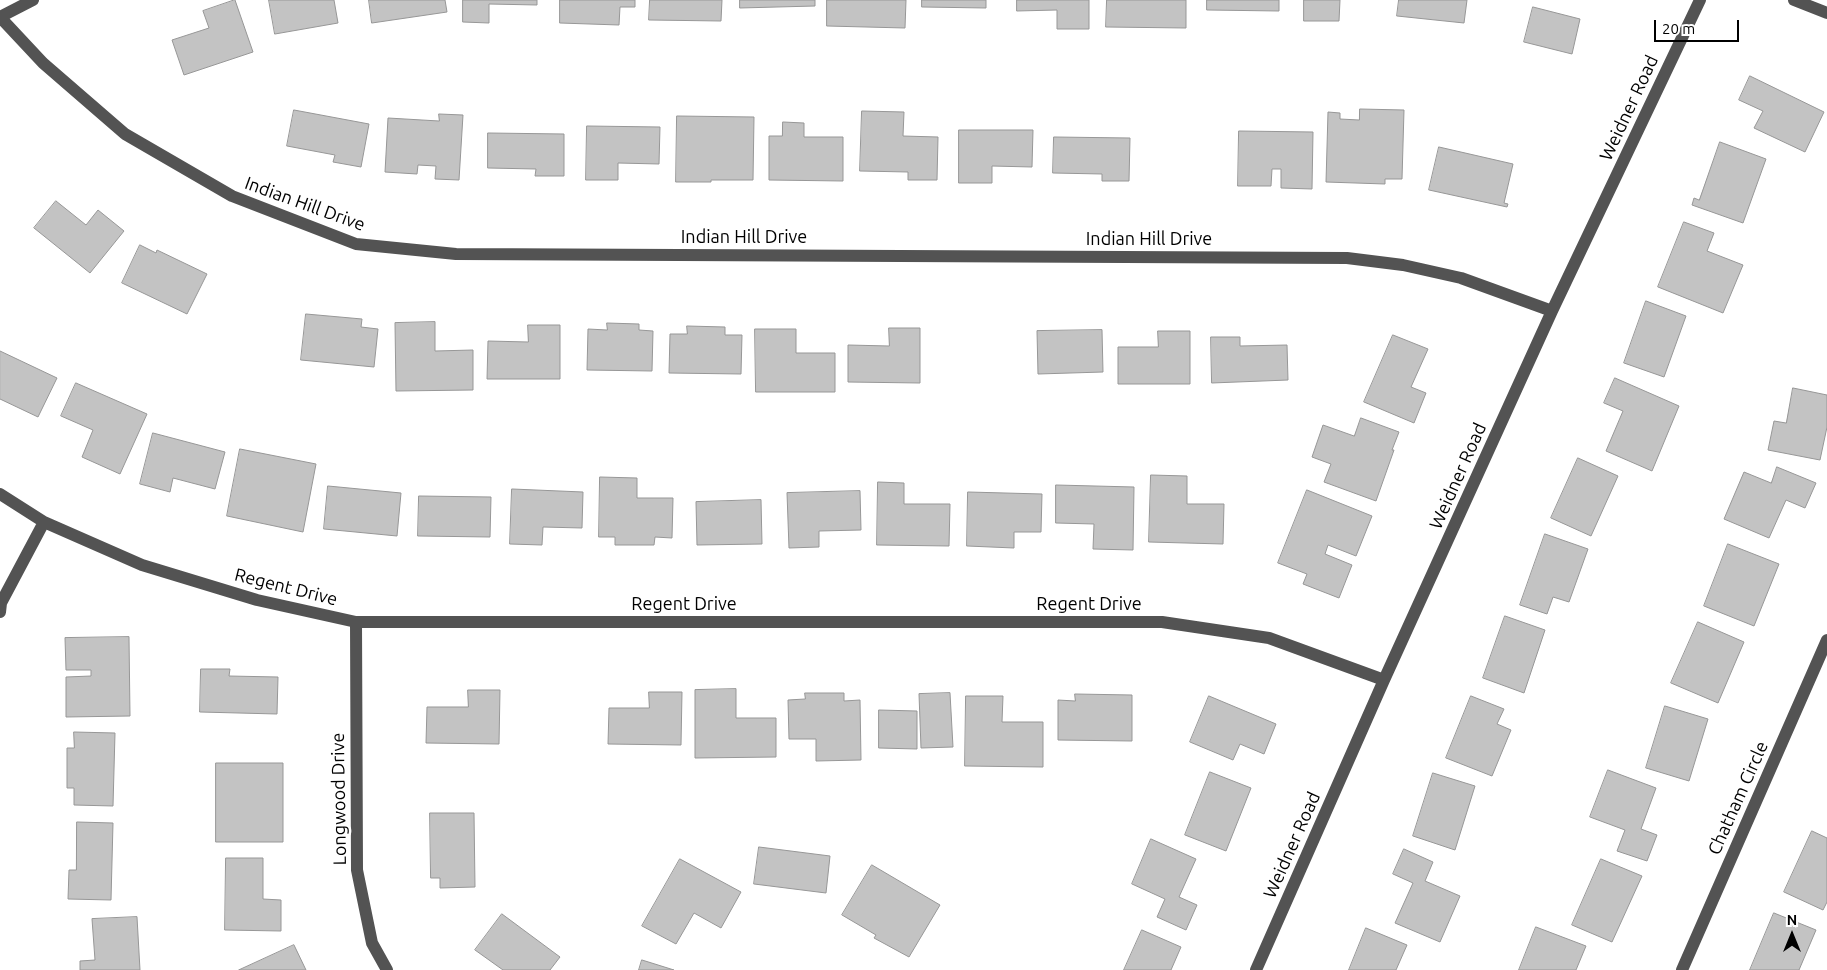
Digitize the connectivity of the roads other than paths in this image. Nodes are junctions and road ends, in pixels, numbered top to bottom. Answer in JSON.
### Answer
{"nodes":[{"id":1,"x":33,"y":0,"type":"edge"},
{"id":2,"x":1700,"y":0,"type":"edge"},
{"id":3,"x":1794,"y":0,"type":"edge"},
{"id":4,"x":1827,"y":13,"type":"edge"},
{"id":5,"x":0,"y":17,"type":"edge"},
{"id":6,"x":1552,"y":311,"type":"junction"},
{"id":7,"x":0,"y":494,"type":"edge"},
{"id":8,"x":44,"y":522,"type":"junction"},
{"id":9,"x":0,"y":612,"type":"edge"},
{"id":10,"x":356,"y":622,"type":"junction"},
{"id":11,"x":1827,"y":640,"type":"edge"},
{"id":12,"x":1384,"y":680,"type":"junction"},
{"id":13,"x":387,"y":970,"type":"edge"},
{"id":14,"x":1256,"y":970,"type":"edge"},
{"id":15,"x":1682,"y":970,"type":"edge"}],
"edges":[{"from":1,"to":5,"type":"street"},
{"from":2,"to":6,"type":"street","name":"Weidner Road"},
{"from":3,"to":4,"type":"street"},
{"from":5,"to":6,"type":"street","name":"Indian Hill Drive"},
{"from":6,"to":12,"type":"street","name":"Weidner Road"},
{"from":7,"to":8,"type":"street","name":"Regent Drive"},
{"from":8,"to":9,"type":"street"},
{"from":8,"to":10,"type":"street","name":"Regent Drive"},
{"from":10,"to":12,"type":"street","name":"Regent Drive"},
{"from":10,"to":13,"type":"street","name":"Longwood Drive"},
{"from":11,"to":15,"type":"street","name":"Chatham Circle"},
{"from":12,"to":14,"type":"street","name":"Weidner Road"}]}
